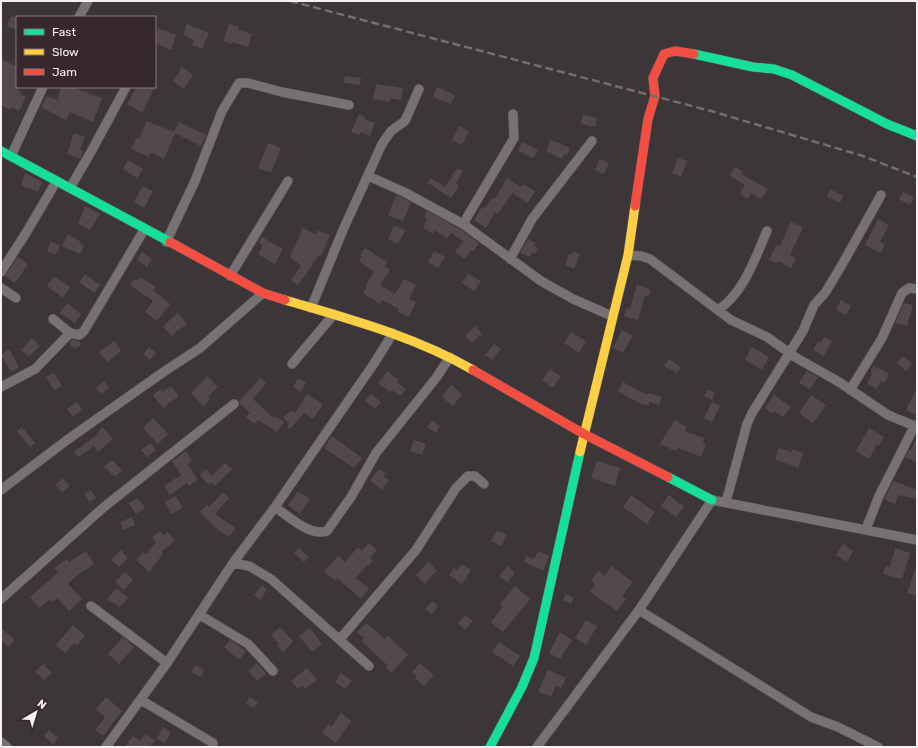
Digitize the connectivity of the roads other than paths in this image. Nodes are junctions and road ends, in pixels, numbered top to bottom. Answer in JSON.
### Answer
{"nodes":[{"id":1,"x":88,"y":1,"type":"edge"},
{"id":2,"x":80,"y":16,"type":"edge"},
{"id":3,"x":43,"y":88,"type":"edge"},
{"id":4,"x":125,"y":88,"type":"edge"},
{"id":5,"x":419,"y":89,"type":"dead end"},
{"id":6,"x":348,"y":105,"type":"dead end"},
{"id":7,"x":513,"y":114,"type":"dead end"},
{"id":8,"x":917,"y":136,"type":"edge"},
{"id":9,"x":592,"y":141,"type":"dead end"},
{"id":10,"x":1,"y":151,"type":"edge"},
{"id":11,"x":10,"y":156,"type":"junction"},
{"id":12,"x":368,"y":176,"type":"junction"},
{"id":13,"x":288,"y":181,"type":"dead end"},
{"id":14,"x":56,"y":182,"type":"junction"},
{"id":15,"x":70,"y":188,"type":"junction"},
{"id":16,"x":881,"y":194,"type":"dead end"},
{"id":17,"x":463,"y":224,"type":"junction"},
{"id":18,"x":144,"y":230,"type":"junction"},
{"id":19,"x":767,"y":231,"type":"dead end"},
{"id":20,"x":166,"y":242,"type":"junction"},
{"id":21,"x":628,"y":255,"type":"junction"},
{"id":22,"x":510,"y":259,"type":"junction"},
{"id":23,"x":1,"y":272,"type":"edge"},
{"id":24,"x":230,"y":276,"type":"junction"},
{"id":25,"x":1,"y":288,"type":"edge"},
{"id":26,"x":917,"y":289,"type":"edge"},
{"id":27,"x":263,"y":293,"type":"junction"},
{"id":28,"x":16,"y":298,"type":"dead end"},
{"id":29,"x":311,"y":308,"type":"junction"},
{"id":30,"x":718,"y":310,"type":"junction"},
{"id":31,"x":334,"y":314,"type":"junction"},
{"id":32,"x":612,"y":316,"type":"junction"},
{"id":33,"x":54,"y":319,"type":"dead end"},
{"id":34,"x":70,"y":333,"type":"junction"},
{"id":35,"x":393,"y":333,"type":"junction"},
{"id":36,"x":789,"y":352,"type":"junction"},
{"id":37,"x":450,"y":357,"type":"junction"},
{"id":38,"x":292,"y":364,"type":"dead end"},
{"id":39,"x":1,"y":388,"type":"edge"},
{"id":40,"x":850,"y":390,"type":"junction"},
{"id":41,"x":234,"y":404,"type":"dead end"},
{"id":42,"x":916,"y":426,"type":"edge"},
{"id":43,"x":584,"y":434,"type":"junction"},
{"id":44,"x":484,"y":484,"type":"dead end"},
{"id":45,"x":1,"y":490,"type":"edge"},
{"id":46,"x":712,"y":500,"type":"junction"},
{"id":47,"x":726,"y":502,"type":"junction"},
{"id":48,"x":275,"y":507,"type":"junction"},
{"id":49,"x":866,"y":529,"type":"junction"},
{"id":50,"x":917,"y":540,"type":"edge"},
{"id":51,"x":233,"y":563,"type":"junction"},
{"id":52,"x":1,"y":599,"type":"edge"},
{"id":53,"x":91,"y":606,"type":"dead end"},
{"id":54,"x":639,"y":610,"type":"junction"},
{"id":55,"x":200,"y":615,"type":"junction"},
{"id":56,"x":340,"y":639,"type":"junction"},
{"id":57,"x":167,"y":663,"type":"junction"},
{"id":58,"x":369,"y":666,"type":"dead end"},
{"id":59,"x":273,"y":671,"type":"dead end"},
{"id":60,"x":141,"y":700,"type":"junction"},
{"id":61,"x":1,"y":742,"type":"edge"},
{"id":62,"x":214,"y":743,"type":"dead end"},
{"id":63,"x":7,"y":747,"type":"edge"},
{"id":64,"x":106,"y":747,"type":"edge"},
{"id":65,"x":490,"y":747,"type":"edge"},
{"id":66,"x":537,"y":747,"type":"edge"},
{"id":67,"x":878,"y":747,"type":"edge"}],
"edges":[{"from":1,"to":2,"type":"street"},
{"from":3,"to":11,"type":"street"},
{"from":4,"to":15,"type":"street"},
{"from":5,"to":12,"type":"street"},
{"from":6,"to":20,"type":"street"},
{"from":7,"to":17,"type":"street"},
{"from":8,"to":21,"type":"street"},
{"from":9,"to":22,"type":"street"},
{"from":10,"to":11,"type":"street"},
{"from":11,"to":14,"type":"street"},
{"from":12,"to":17,"type":"street"},
{"from":12,"to":29,"type":"street"},
{"from":13,"to":24,"type":"street"},
{"from":14,"to":15,"type":"street"},
{"from":14,"to":23,"type":"street"},
{"from":15,"to":18,"type":"street"},
{"from":16,"to":36,"type":"street"},
{"from":17,"to":22,"type":"street"},
{"from":18,"to":20,"type":"street"},
{"from":18,"to":34,"type":"street"},
{"from":19,"to":30,"type":"street"},
{"from":20,"to":24,"type":"street"},
{"from":21,"to":30,"type":"street"},
{"from":21,"to":32,"type":"street"},
{"from":22,"to":32,"type":"street"},
{"from":24,"to":27,"type":"street"},
{"from":25,"to":28,"type":"street"},
{"from":26,"to":40,"type":"street"},
{"from":27,"to":29,"type":"street"},
{"from":27,"to":45,"type":"street"},
{"from":29,"to":31,"type":"street"},
{"from":30,"to":36,"type":"street"},
{"from":31,"to":35,"type":"street"},
{"from":31,"to":38,"type":"street"},
{"from":32,"to":43,"type":"street"},
{"from":33,"to":34,"type":"street"},
{"from":34,"to":39,"type":"street"},
{"from":35,"to":37,"type":"street"},
{"from":35,"to":48,"type":"street"},
{"from":36,"to":40,"type":"street"},
{"from":36,"to":47,"type":"street"},
{"from":37,"to":43,"type":"street"},
{"from":37,"to":48,"type":"street"},
{"from":40,"to":42,"type":"street"},
{"from":41,"to":52,"type":"street"},
{"from":42,"to":49,"type":"street"},
{"from":43,"to":46,"type":"street"},
{"from":43,"to":65,"type":"street"},
{"from":44,"to":56,"type":"street"},
{"from":46,"to":47,"type":"street"},
{"from":46,"to":54,"type":"street"},
{"from":47,"to":49,"type":"street"},
{"from":48,"to":51,"type":"street"},
{"from":49,"to":50,"type":"street"},
{"from":51,"to":55,"type":"street"},
{"from":51,"to":56,"type":"street"},
{"from":53,"to":57,"type":"street"},
{"from":54,"to":66,"type":"street"},
{"from":54,"to":67,"type":"street"},
{"from":55,"to":57,"type":"street"},
{"from":55,"to":59,"type":"street"},
{"from":56,"to":58,"type":"street"},
{"from":57,"to":60,"type":"street"},
{"from":60,"to":62,"type":"street"},
{"from":60,"to":64,"type":"street"},
{"from":61,"to":63,"type":"street"}]}
